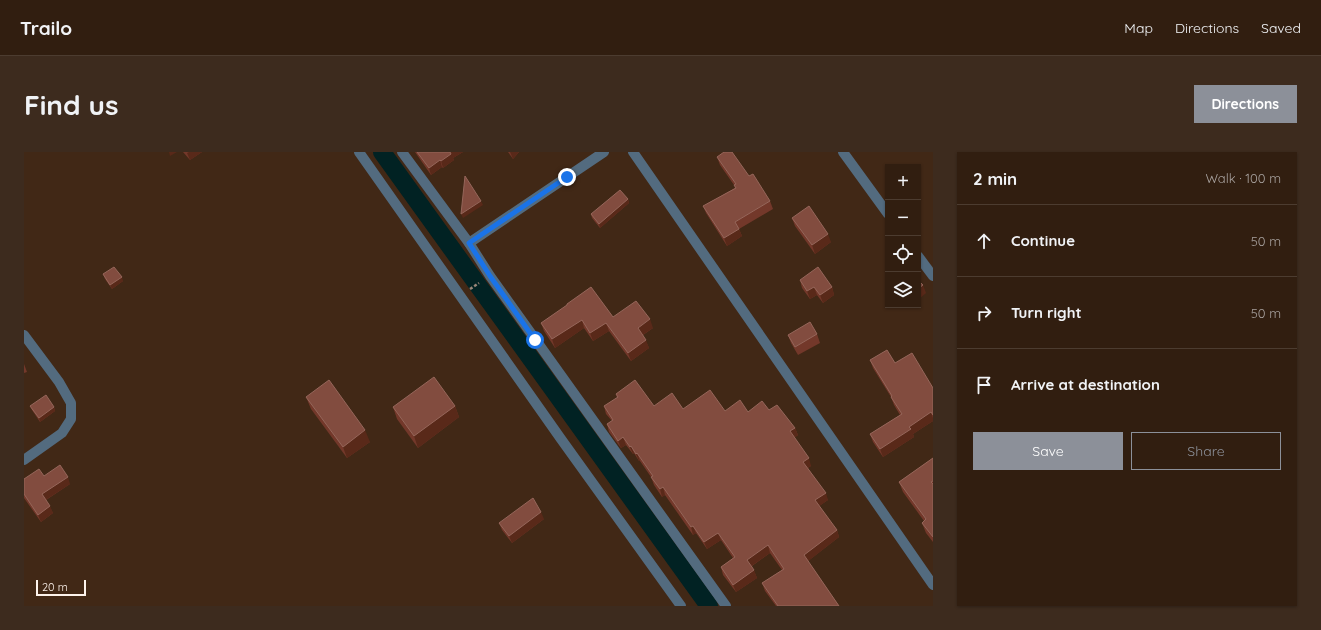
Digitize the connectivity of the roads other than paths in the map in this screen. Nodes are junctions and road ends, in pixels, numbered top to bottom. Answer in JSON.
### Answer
{"nodes":[{"id":1,"x":359,"y":152,"type":"edge"},
{"id":2,"x":402,"y":152,"type":"edge"},
{"id":3,"x":604,"y":152,"type":"edge"},
{"id":4,"x":633,"y":152,"type":"edge"},
{"id":5,"x":843,"y":152,"type":"edge"},
{"id":6,"x":885,"y":210,"type":"edge"},
{"id":7,"x":469,"y":243,"type":"junction"},
{"id":8,"x":921,"y":260,"type":"edge"},
{"id":9,"x":933,"y":276,"type":"edge"},
{"id":10,"x":24,"y":335,"type":"edge"},
{"id":11,"x":24,"y":460,"type":"edge"},
{"id":12,"x":933,"y":585,"type":"edge"},
{"id":13,"x":681,"y":606,"type":"edge"},
{"id":14,"x":726,"y":606,"type":"edge"}],
"edges":[{"from":1,"to":13,"type":"street"},
{"from":2,"to":7,"type":"street"},
{"from":3,"to":7,"type":"street"},
{"from":4,"to":12,"type":"street"},
{"from":5,"to":6,"type":"street"},
{"from":7,"to":14,"type":"street"},
{"from":8,"to":9,"type":"street"},
{"from":10,"to":11,"type":"street"}]}
